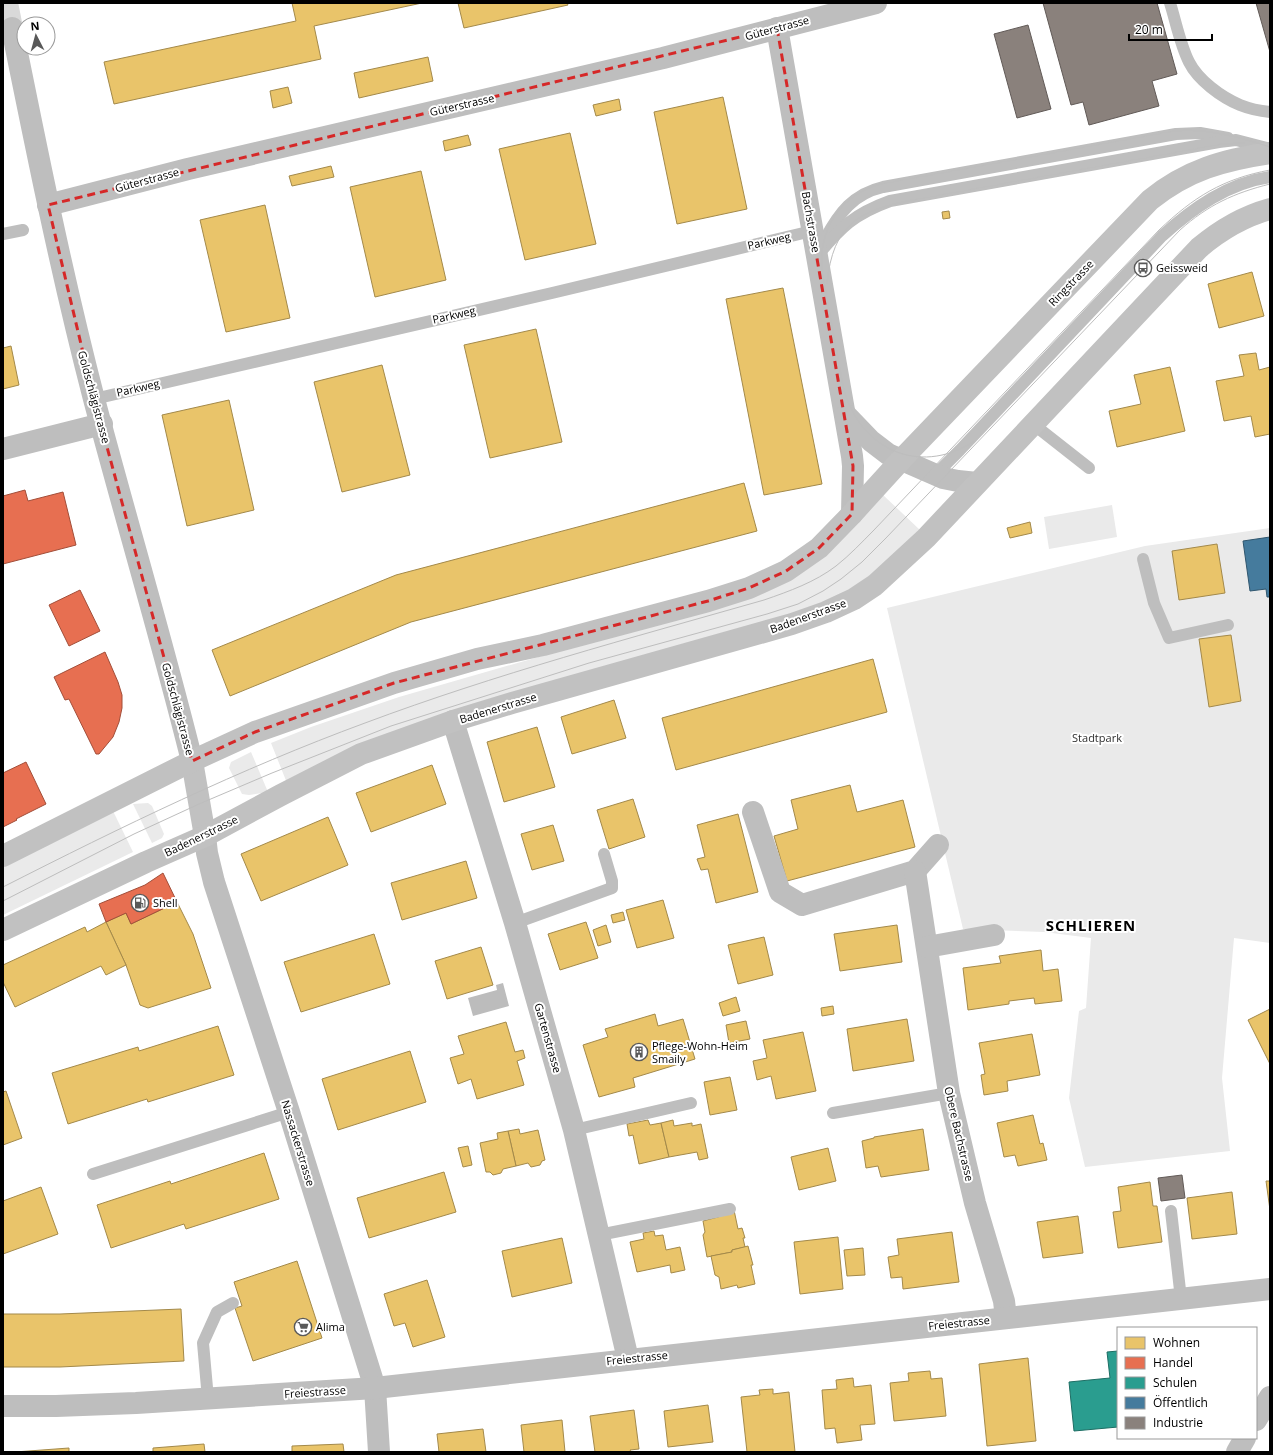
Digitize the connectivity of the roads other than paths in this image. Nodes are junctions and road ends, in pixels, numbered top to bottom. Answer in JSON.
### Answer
{"nodes":[{"id":1,"x":876,"y":3,"type":"edge"},
{"id":2,"x":1170,"y":3,"type":"edge"},
{"id":3,"x":12,"y":28,"type":"tunnel mouth"},
{"id":4,"x":777,"y":28,"type":"junction"},
{"id":5,"x":1270,"y":112,"type":"edge"},
{"id":6,"x":1236,"y":140,"type":"junction"},
{"id":7,"x":1270,"y":149,"type":"edge"},
{"id":8,"x":1270,"y":153,"type":"edge"},
{"id":9,"x":1270,"y":177,"type":"edge"},
{"id":10,"x":48,"y":205,"type":"junction"},
{"id":11,"x":1270,"y":209,"type":"edge"},
{"id":12,"x":23,"y":230,"type":"dead end"},
{"id":13,"x":812,"y":231,"type":"junction"},
{"id":14,"x":3,"y":234,"type":"edge"},
{"id":15,"x":817,"y":256,"type":"junction"},
{"id":16,"x":94,"y":399,"type":"junction"},
{"id":17,"x":846,"y":415,"type":"junction"},
{"id":18,"x":102,"y":424,"type":"junction"},
{"id":19,"x":1033,"y":424,"type":"junction"},
{"id":20,"x":3,"y":449,"type":"edge"},
{"id":21,"x":901,"y":460,"type":"junction"},
{"id":22,"x":1089,"y":468,"type":"dead end"},
{"id":23,"x":935,"y":475,"type":"junction"},
{"id":24,"x":977,"y":483,"type":"junction"},
{"id":25,"x":852,"y":514,"type":"junction"},
{"id":26,"x":1144,"y":559,"type":"dead end"},
{"id":27,"x":1228,"y":625,"type":"dead end"},
{"id":28,"x":453,"y":721,"type":"junction"},
{"id":29,"x":192,"y":762,"type":"junction"},
{"id":30,"x":753,"y":812,"type":"dead end"},
{"id":31,"x":205,"y":836,"type":"junction"},
{"id":32,"x":938,"y":845,"type":"dead end"},
{"id":33,"x":604,"y":854,"type":"dead end"},
{"id":34,"x":3,"y":856,"type":"edge"},
{"id":35,"x":915,"y":871,"type":"junction"},
{"id":36,"x":515,"y":922,"type":"junction"},
{"id":37,"x":3,"y":930,"type":"edge"},
{"id":38,"x":994,"y":935,"type":"dead end"},
{"id":39,"x":927,"y":947,"type":"junction"},
{"id":40,"x":949,"y":1093,"type":"junction"},
{"id":41,"x":691,"y":1103,"type":"dead end"},
{"id":42,"x":289,"y":1112,"type":"junction"},
{"id":43,"x":834,"y":1113,"type":"dead end"},
{"id":44,"x":574,"y":1130,"type":"junction"},
{"id":45,"x":93,"y":1174,"type":"dead end"},
{"id":46,"x":730,"y":1208,"type":"dead end"},
{"id":47,"x":1171,"y":1212,"type":"dead end"},
{"id":48,"x":599,"y":1235,"type":"junction"},
{"id":49,"x":1270,"y":1289,"type":"edge"},
{"id":50,"x":1180,"y":1299,"type":"junction"},
{"id":51,"x":233,"y":1303,"type":"dead end"},
{"id":52,"x":1006,"y":1318,"type":"junction"},
{"id":53,"x":628,"y":1359,"type":"junction"},
{"id":54,"x":375,"y":1388,"type":"junction"},
{"id":55,"x":1270,"y":1397,"type":"edge"},
{"id":56,"x":208,"y":1399,"type":"junction"},
{"id":57,"x":3,"y":1406,"type":"edge"},
{"id":58,"x":1257,"y":1418,"type":"edge"},
{"id":59,"x":1244,"y":1439,"type":"edge"},
{"id":60,"x":379,"y":1452,"type":"edge"},
{"id":61,"x":1237,"y":1452,"type":"edge"}],
"edges":[{"from":1,"to":4,"type":"street","name":"Güterstrasse"},
{"from":2,"to":5,"type":"lane"},
{"from":3,"to":10,"type":"street","name":"Goldschlägistrasse"},
{"from":4,"to":10,"type":"street","name":"Güterstrasse"},
{"from":4,"to":13,"type":"street","name":"Bachstrasse"},
{"from":6,"to":7,"type":"lane"},
{"from":6,"to":15,"type":"lane"},
{"from":6,"to":15,"type":"lane"},
{"from":8,"to":21,"type":"main road","name":"Ringstrasse"},
{"from":9,"to":23,"type":"lane"},
{"from":10,"to":16,"type":"street","name":"Goldschlägistrasse"},
{"from":11,"to":19,"type":"main road"},
{"from":12,"to":14,"type":"lane"},
{"from":13,"to":15,"type":"street","name":"Bachstrasse"},
{"from":13,"to":16,"type":"lane","name":"Parkweg"},
{"from":15,"to":17,"type":"street","name":"Bachstrasse"},
{"from":16,"to":18,"type":"street","name":"Goldschlägistrasse"},
{"from":17,"to":21,"type":"street"},
{"from":17,"to":25,"type":"street","name":"Bachstrasse"},
{"from":18,"to":20,"type":"street"},
{"from":18,"to":29,"type":"street","name":"Goldschlägistrasse"},
{"from":19,"to":22,"type":"lane"},
{"from":19,"to":24,"type":"main road"},
{"from":21,"to":23,"type":"street"},
{"from":21,"to":25,"type":"main road","name":"Ringstrasse"},
{"from":23,"to":24,"type":"street"},
{"from":24,"to":28,"type":"main road","name":"Badenerstrasse"},
{"from":25,"to":29,"type":"main road"},
{"from":26,"to":27,"type":"lane"},
{"from":28,"to":31,"type":"main road","name":"Badenerstrasse"},
{"from":28,"to":36,"type":"street","name":"Gartenstrasse"},
{"from":29,"to":31,"type":"main road"},
{"from":29,"to":34,"type":"main road"},
{"from":30,"to":35,"type":"street"},
{"from":31,"to":37,"type":"main road","name":"Badenerstrasse"},
{"from":31,"to":42,"type":"street","name":"Nassackerstrasse"},
{"from":32,"to":35,"type":"street"},
{"from":33,"to":36,"type":"lane"},
{"from":35,"to":39,"type":"street","name":"Obere Bachstrasse"},
{"from":36,"to":44,"type":"street","name":"Gartenstrasse"},
{"from":38,"to":39,"type":"street"},
{"from":39,"to":40,"type":"street","name":"Obere Bachstrasse"},
{"from":40,"to":43,"type":"lane"},
{"from":40,"to":52,"type":"street","name":"Obere Bachstrasse"},
{"from":41,"to":44,"type":"lane"},
{"from":42,"to":45,"type":"lane"},
{"from":42,"to":54,"type":"street","name":"Nassackerstrasse"},
{"from":44,"to":48,"type":"street","name":"Gartenstrasse"},
{"from":46,"to":48,"type":"lane"},
{"from":47,"to":50,"type":"lane"},
{"from":48,"to":53,"type":"street","name":"Gartenstrasse"},
{"from":49,"to":50,"type":"street","name":"Freiestrasse"},
{"from":50,"to":52,"type":"street","name":"Freiestrasse"},
{"from":51,"to":56,"type":"lane"},
{"from":52,"to":53,"type":"street","name":"Freiestrasse"},
{"from":53,"to":54,"type":"street","name":"Freiestrasse"},
{"from":54,"to":56,"type":"street","name":"Freiestrasse"},
{"from":54,"to":60,"type":"street","name":"Nassackerstrasse"},
{"from":55,"to":58,"type":"street"},
{"from":56,"to":57,"type":"street","name":"Freiestrasse"},
{"from":59,"to":61,"type":"street"}]}
